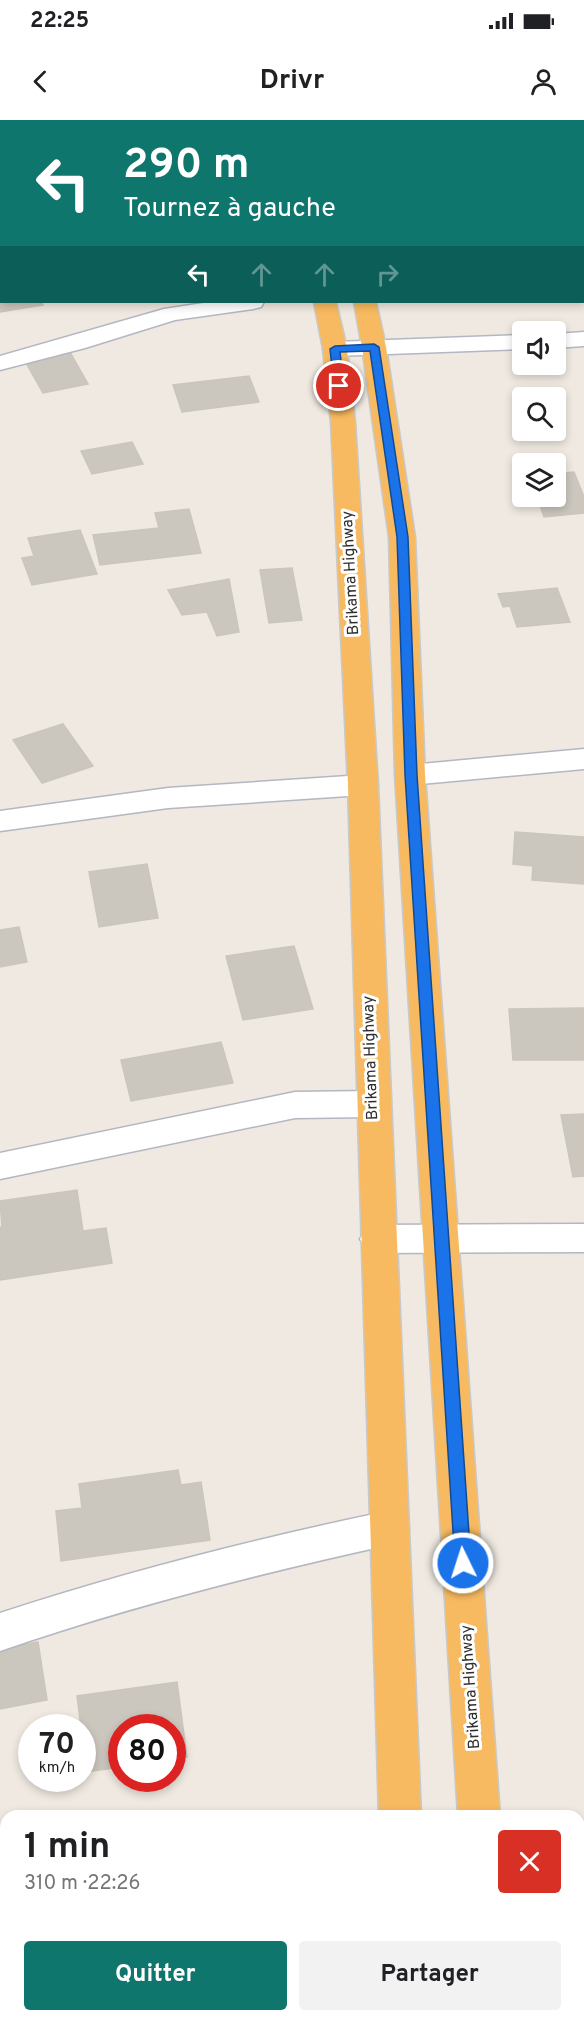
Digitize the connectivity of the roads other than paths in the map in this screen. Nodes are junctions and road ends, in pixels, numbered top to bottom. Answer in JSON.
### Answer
{"nodes":[{"id":1,"x":246,"y":303,"type":"edge"},
{"id":2,"x":325,"y":303,"type":"edge"},
{"id":3,"x":365,"y":303,"type":"edge"},
{"id":4,"x":584,"y":339,"type":"edge"},
{"id":5,"x":566,"y":340,"type":"edge"},
{"id":6,"x":512,"y":342,"type":"edge"},
{"id":7,"x":374,"y":347,"type":"junction"},
{"id":8,"x":335,"y":349,"type":"junction"},
{"id":9,"x":0,"y":363,"type":"edge"},
{"id":10,"x":584,"y":759,"type":"edge"},
{"id":11,"x":411,"y":775,"type":"junction"},
{"id":12,"x":363,"y":785,"type":"junction"},
{"id":13,"x":0,"y":821,"type":"edge"},
{"id":14,"x":373,"y":1104,"type":"junction"},
{"id":15,"x":0,"y":1166,"type":"edge"},
{"id":16,"x":584,"y":1238,"type":"edge"},
{"id":17,"x":378,"y":1239,"type":"junction"},
{"id":18,"x":443,"y":1241,"type":"junction"},
{"id":19,"x":389,"y":1528,"type":"junction"},
{"id":20,"x":0,"y":1632,"type":"edge"},
{"id":21,"x":400,"y":1810,"type":"edge"},
{"id":22,"x":479,"y":1810,"type":"edge"}],
"edges":[{"from":1,"to":9,"type":"street"},
{"from":2,"to":8,"type":"highway","name":"Brikama Highway"},
{"from":3,"to":7,"type":"highway","name":"Brikama Highway"},
{"from":4,"to":5,"type":"street"},
{"from":6,"to":7,"type":"street"},
{"from":7,"to":8,"type":"street"},
{"from":7,"to":11,"type":"highway","name":"Brikama Highway"},
{"from":8,"to":12,"type":"highway","name":"Brikama Highway"},
{"from":10,"to":11,"type":"street"},
{"from":11,"to":18,"type":"highway","name":"Brikama Highway"},
{"from":12,"to":13,"type":"street"},
{"from":12,"to":14,"type":"highway","name":"Brikama Highway"},
{"from":14,"to":15,"type":"street"},
{"from":14,"to":17,"type":"highway","name":"Brikama Highway"},
{"from":16,"to":18,"type":"street"},
{"from":17,"to":18,"type":"street"},
{"from":17,"to":19,"type":"highway","name":"Brikama Highway"},
{"from":18,"to":22,"type":"highway","name":"Brikama Highway"},
{"from":19,"to":20,"type":"street"},
{"from":19,"to":21,"type":"highway","name":"Brikama Highway"}]}
